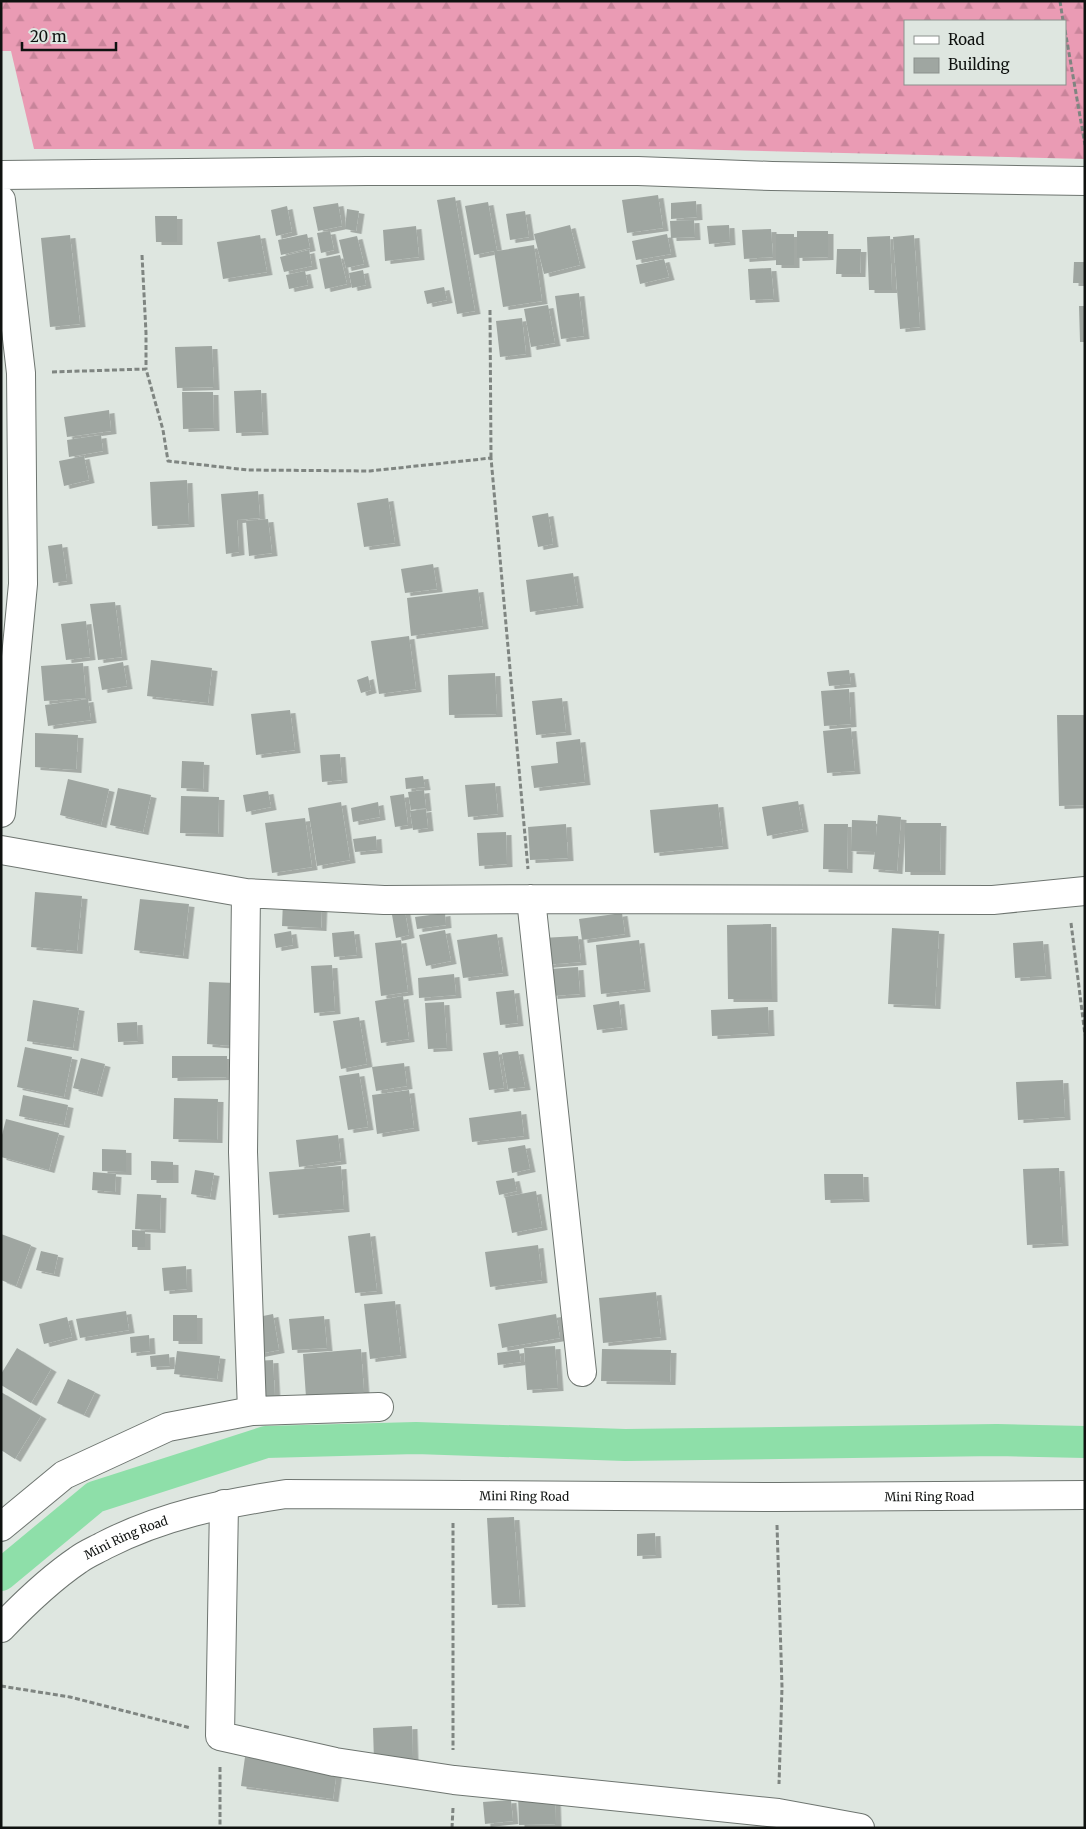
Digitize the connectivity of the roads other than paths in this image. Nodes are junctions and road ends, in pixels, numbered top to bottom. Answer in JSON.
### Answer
{"nodes":[{"id":1,"x":1,"y":175,"type":"edge"},
{"id":2,"x":1085,"y":181,"type":"edge"},
{"id":3,"x":1,"y":200,"type":"edge"},
{"id":4,"x":1,"y":813,"type":"edge"},
{"id":5,"x":1,"y":850,"type":"edge"},
{"id":6,"x":1076,"y":892,"type":"edge"},
{"id":7,"x":246,"y":893,"type":"junction"},
{"id":8,"x":531,"y":899,"type":"junction"},
{"id":9,"x":582,"y":1372,"type":"dead end"},
{"id":10,"x":379,"y":1407,"type":"dead end"},
{"id":11,"x":252,"y":1411,"type":"junction"},
{"id":12,"x":1085,"y":1495,"type":"edge"},
{"id":13,"x":224,"y":1504,"type":"junction"},
{"id":14,"x":1,"y":1527,"type":"edge"},
{"id":15,"x":1,"y":1628,"type":"edge"},
{"id":16,"x":860,"y":1828,"type":"edge"}],
"edges":[{"from":1,"to":2,"type":"street"},
{"from":3,"to":4,"type":"street"},
{"from":5,"to":7,"type":"street"},
{"from":6,"to":8,"type":"street"},
{"from":7,"to":8,"type":"street"},
{"from":7,"to":11,"type":"street"},
{"from":8,"to":9,"type":"street"},
{"from":10,"to":11,"type":"street"},
{"from":11,"to":14,"type":"street"},
{"from":12,"to":13,"type":"street","name":"Mini Ring Road"},
{"from":13,"to":15,"type":"street","name":"Mini Ring Road"},
{"from":13,"to":16,"type":"street"}]}
